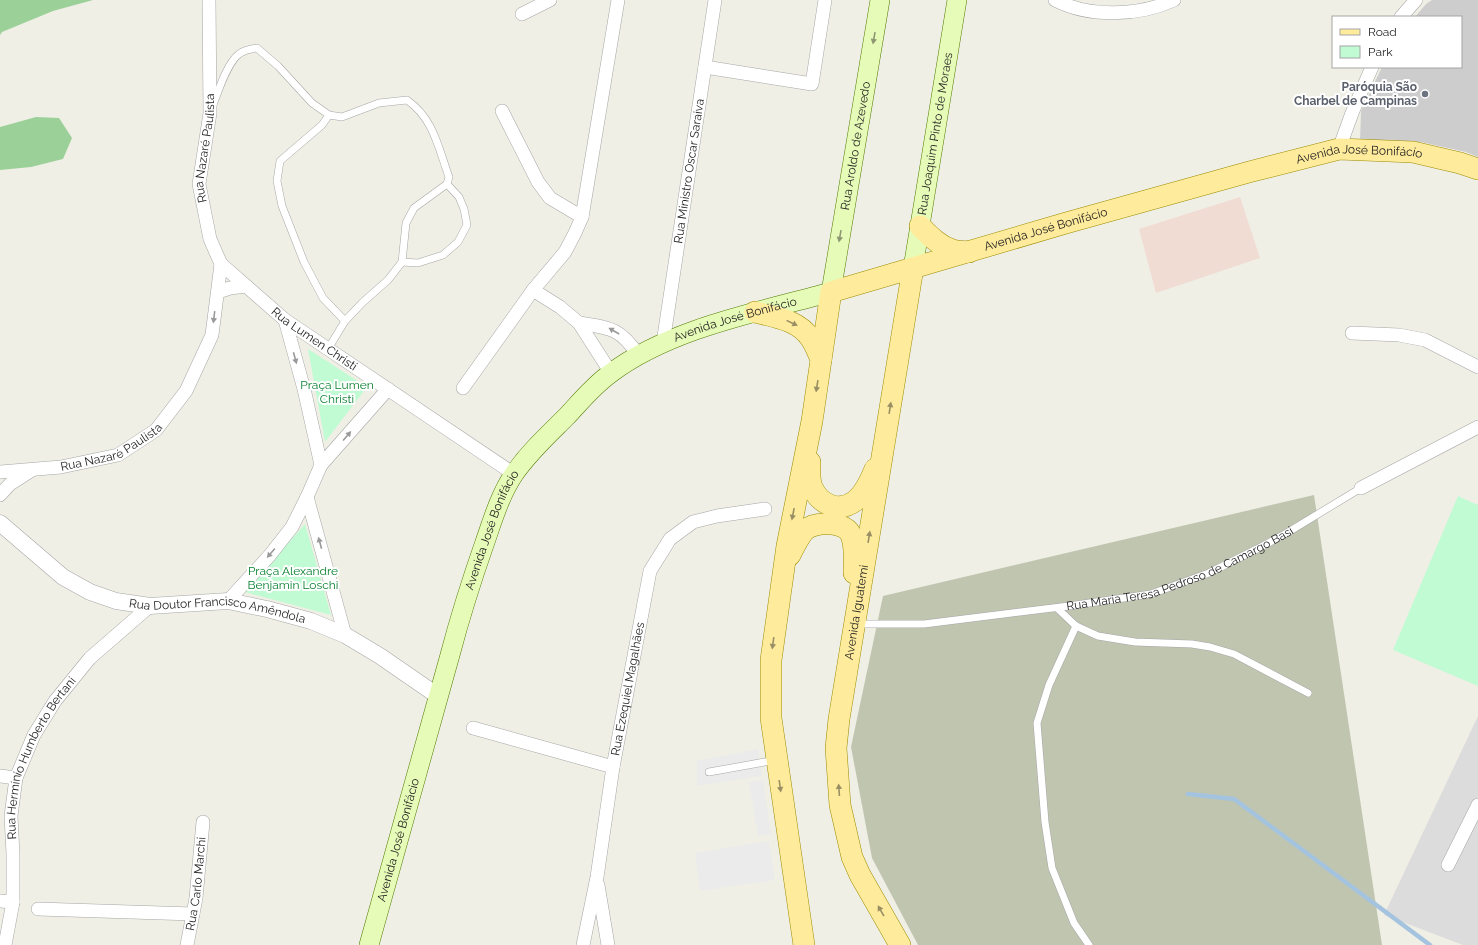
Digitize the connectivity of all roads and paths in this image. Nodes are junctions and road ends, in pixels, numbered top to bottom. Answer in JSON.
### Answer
{"nodes":[{"id":1,"x":209,"y":0,"type":"edge"},
{"id":2,"x":550,"y":0,"type":"edge"},
{"id":3,"x":618,"y":0,"type":"edge"},
{"id":4,"x":716,"y":0,"type":"edge"},
{"id":5,"x":825,"y":0,"type":"edge"},
{"id":6,"x":880,"y":0,"type":"edge"},
{"id":7,"x":947,"y":0,"type":"edge"},
{"id":8,"x":957,"y":0,"type":"edge"},
{"id":9,"x":1056,"y":0,"type":"edge"},
{"id":10,"x":1174,"y":0,"type":"edge"},
{"id":11,"x":1416,"y":0,"type":"edge"},
{"id":12,"x":1137,"y":5,"type":"edge"},
{"id":13,"x":522,"y":14,"type":"dead end"},
{"id":14,"x":1402,"y":16,"type":"edge"},
{"id":15,"x":952,"y":31,"type":"junction"},
{"id":16,"x":705,"y":67,"type":"junction"},
{"id":17,"x":1372,"y":68,"type":"edge"},
{"id":18,"x":502,"y":110,"type":"dead end"},
{"id":19,"x":210,"y":113,"type":"junction"},
{"id":20,"x":329,"y":115,"type":"junction"},
{"id":21,"x":1339,"y":149,"type":"junction"},
{"id":22,"x":1478,"y":169,"type":"edge"},
{"id":23,"x":447,"y":184,"type":"junction"},
{"id":24,"x":582,"y":217,"type":"junction"},
{"id":25,"x":920,"y":226,"type":"junction"},
{"id":26,"x":969,"y":252,"type":"junction"},
{"id":27,"x":402,"y":262,"type":"junction"},
{"id":28,"x":221,"y":264,"type":"junction"},
{"id":29,"x":913,"y":268,"type":"junction"},
{"id":30,"x":246,"y":286,"type":"junction"},
{"id":31,"x":533,"y":290,"type":"junction"},
{"id":32,"x":218,"y":292,"type":"junction"},
{"id":33,"x":831,"y":292,"type":"junction"},
{"id":34,"x":755,"y":312,"type":"junction"},
{"id":35,"x":285,"y":320,"type":"junction"},
{"id":36,"x":345,"y":321,"type":"junction"},
{"id":37,"x":579,"y":323,"type":"junction"},
{"id":38,"x":1352,"y":333,"type":"dead end"},
{"id":39,"x":663,"y":343,"type":"junction"},
{"id":40,"x":328,"y":348,"type":"junction"},
{"id":41,"x":639,"y":356,"type":"junction"},
{"id":42,"x":821,"y":359,"type":"junction"},
{"id":43,"x":1478,"y":367,"type":"edge"},
{"id":44,"x":611,"y":373,"type":"junction"},
{"id":45,"x":463,"y":388,"type":"dead end"},
{"id":46,"x":388,"y":389,"type":"junction"},
{"id":47,"x":812,"y":421,"type":"junction"},
{"id":48,"x":1478,"y":427,"type":"edge"},
{"id":49,"x":883,"y":453,"type":"junction"},
{"id":50,"x":321,"y":465,"type":"junction"},
{"id":51,"x":33,"y":469,"type":"junction"},
{"id":52,"x":0,"y":472,"type":"edge"},
{"id":53,"x":514,"y":474,"type":"junction"},
{"id":54,"x":1360,"y":488,"type":"joint"},
{"id":55,"x":0,"y":495,"type":"edge"},
{"id":56,"x":307,"y":497,"type":"junction"},
{"id":57,"x":765,"y":509,"type":"dead end"},
{"id":58,"x":0,"y":523,"type":"edge"},
{"id":59,"x":784,"y":563,"type":"junction"},
{"id":60,"x":228,"y":601,"type":"junction"},
{"id":61,"x":150,"y":606,"type":"junction"},
{"id":62,"x":1057,"y":608,"type":"junction"},
{"id":63,"x":855,"y":621,"type":"junction"},
{"id":64,"x":1076,"y":626,"type":"junction"},
{"id":65,"x":345,"y":635,"type":"junction"},
{"id":66,"x":1308,"y":693,"type":"dead end"},
{"id":67,"x":438,"y":696,"type":"junction"},
{"id":68,"x":473,"y":728,"type":"dead end"},
{"id":69,"x":777,"y":760,"type":"junction"},
{"id":70,"x":613,"y":767,"type":"junction"},
{"id":71,"x":709,"y":772,"type":"dead end"},
{"id":72,"x":0,"y":776,"type":"edge"},
{"id":73,"x":16,"y":778,"type":"junction"},
{"id":74,"x":1478,"y":805,"type":"edge"},
{"id":75,"x":203,"y":822,"type":"dead end"},
{"id":76,"x":1448,"y":865,"type":"dead end"},
{"id":77,"x":597,"y":877,"type":"junction"},
{"id":78,"x":6,"y":902,"type":"edge"},
{"id":79,"x":38,"y":909,"type":"dead end"},
{"id":80,"x":193,"y":914,"type":"junction"},
{"id":81,"x":5,"y":945,"type":"edge"},
{"id":82,"x":187,"y":945,"type":"edge"},
{"id":83,"x":369,"y":945,"type":"edge"},
{"id":84,"x":583,"y":945,"type":"edge"},
{"id":85,"x":608,"y":945,"type":"edge"},
{"id":86,"x":804,"y":945,"type":"edge"},
{"id":87,"x":900,"y":945,"type":"edge"},
{"id":88,"x":1089,"y":945,"type":"edge"}],
"edges":[{"from":1,"to":19,"type":"street","name":"Rua Nazaré Paulista"},
{"from":2,"to":13,"type":"street"},
{"from":3,"to":24,"type":"street"},
{"from":4,"to":16,"type":"street","name":"Rua Ministro Oscar Saraiva"},
{"from":5,"to":16,"type":"street"},
{"from":6,"to":33,"type":"main road","name":"Rua Aroldo de Azevedo","one_way":true},
{"from":7,"to":15,"type":"main road"},
{"from":8,"to":15,"type":"main road","name":"Rua Joaquim Pinto de Moraes"},
{"from":9,"to":12,"type":"street"},
{"from":10,"to":12,"type":"street"},
{"from":11,"to":14,"type":"street"},
{"from":15,"to":25,"type":"main road","name":"Rua Joaquim Pinto de Moraes"},
{"from":16,"to":39,"type":"street","name":"Rua Ministro Oscar Saraiva"},
{"from":17,"to":21,"type":"street"},
{"from":18,"to":24,"type":"street"},
{"from":19,"to":20,"type":"lane"},
{"from":19,"to":28,"type":"street","name":"Rua Nazaré Paulista"},
{"from":20,"to":23,"type":"lane"},
{"from":20,"to":36,"type":"lane"},
{"from":21,"to":22,"type":"main road","name":"Avenida José Bonifácio"},
{"from":21,"to":26,"type":"main road","name":"Avenida José Bonifácio"},
{"from":23,"to":27,"type":"lane"},
{"from":23,"to":27,"type":"lane"},
{"from":24,"to":31,"type":"street"},
{"from":25,"to":26,"type":"main road"},
{"from":25,"to":29,"type":"main road","name":"Rua Joaquim Pinto de Moraes"},
{"from":26,"to":29,"type":"main road","name":"Avenida José Bonifácio"},
{"from":27,"to":36,"type":"lane"},
{"from":28,"to":30,"type":"street","name":"Rua Lumen Christi"},
{"from":28,"to":32,"type":"street","name":"Rua Nazaré Paulista"},
{"from":29,"to":33,"type":"main road","name":"Avenida José Bonifácio"},
{"from":49,"to":29,"type":"main road","name":"Avenida Iguatemi","one_way":true},
{"from":30,"to":32,"type":"street"},
{"from":30,"to":35,"type":"street","name":"Rua Lumen Christi"},
{"from":31,"to":37,"type":"street"},
{"from":31,"to":45,"type":"street"},
{"from":32,"to":51,"type":"street","name":"Rua Nazaré Paulista","one_way":true},
{"from":33,"to":34,"type":"main road","name":"Avenida José Bonifácio"},
{"from":33,"to":42,"type":"main road"},
{"from":34,"to":39,"type":"main road","name":"Avenida José Bonifácio"},
{"from":34,"to":42,"type":"main road","one_way":true},
{"from":35,"to":40,"type":"street","name":"Rua Lumen Christi"},
{"from":35,"to":50,"type":"street","one_way":true},
{"from":36,"to":40,"type":"lane"},
{"from":41,"to":37,"type":"street","one_way":true},
{"from":37,"to":44,"type":"street"},
{"from":38,"to":43,"type":"street"},
{"from":39,"to":41,"type":"main road","name":"Avenida José Bonifácio"},
{"from":40,"to":46,"type":"street","name":"Rua Lumen Christi"},
{"from":41,"to":44,"type":"main road","name":"Avenida José Bonifácio"},
{"from":42,"to":47,"type":"main road","one_way":true},
{"from":44,"to":53,"type":"main road","name":"Avenida José Bonifácio"},
{"from":50,"to":46,"type":"street","one_way":true},
{"from":46,"to":53,"type":"street","name":"Rua Lumen Christi"},
{"from":47,"to":49,"type":"main road"},
{"from":47,"to":59,"type":"main road","one_way":true},
{"from":48,"to":54,"type":"street","name":"Rua Maria Teresa Pedroso de Camargo Basi"},
{"from":63,"to":49,"type":"main road","name":"Avenida Iguatemi","one_way":true},
{"from":50,"to":56,"type":"street"},
{"from":51,"to":52,"type":"street","name":"Rua Nazaré Paulista"},
{"from":51,"to":55,"type":"street","name":"Rua Nazaré Paulista"},
{"from":53,"to":67,"type":"main road","name":"Avenida José Bonifácio"},
{"from":54,"to":62,"type":"lane","name":"Rua Maria Teresa Pedroso de Camargo Basi"},
{"from":56,"to":60,"type":"street","one_way":true},
{"from":65,"to":56,"type":"street","one_way":true},
{"from":57,"to":70,"type":"street","name":"Rua Ezequiel Magalhães"},
{"from":58,"to":61,"type":"street","name":"Rua Doutor Francisco Amêndola"},
{"from":59,"to":63,"type":"main road"},
{"from":59,"to":69,"type":"main road","one_way":true},
{"from":60,"to":61,"type":"street","name":"Rua Doutor Francisco Amêndola"},
{"from":60,"to":65,"type":"street","name":"Rua Doutor Francisco Amêndola"},
{"from":61,"to":73,"type":"street","name":"Rua Hermínio Humberto Bertani"},
{"from":62,"to":63,"type":"lane","name":"Rua Maria Teresa Pedroso de Camargo Basi"},
{"from":62,"to":64,"type":"lane"},
{"from":87,"to":63,"type":"main road","name":"Avenida Iguatemi","one_way":true},
{"from":64,"to":66,"type":"lane"},
{"from":64,"to":88,"type":"lane"},
{"from":65,"to":67,"type":"street","name":"Rua Doutor Francisco Amêndola"},
{"from":67,"to":83,"type":"main road","name":"Avenida José Bonifácio"},
{"from":68,"to":70,"type":"street"},
{"from":69,"to":71,"type":"lane"},
{"from":69,"to":86,"type":"main road","one_way":true},
{"from":70,"to":77,"type":"street","name":"Rua Ezequiel Magalhães"},
{"from":72,"to":73,"type":"street"},
{"from":73,"to":78,"type":"street","name":"Rua Hermínio Humberto Bertani"},
{"from":74,"to":76,"type":"street"},
{"from":75,"to":80,"type":"street","name":"Rua Carlo Marchi"},
{"from":77,"to":84,"type":"street","name":"Rua Ezequiel Magalhães"},
{"from":77,"to":85,"type":"street"},
{"from":78,"to":81,"type":"street","name":"Rua Hermínio Humberto Bertani"},
{"from":79,"to":80,"type":"street"},
{"from":80,"to":82,"type":"street","name":"Rua Carlo Marchi"}]}
